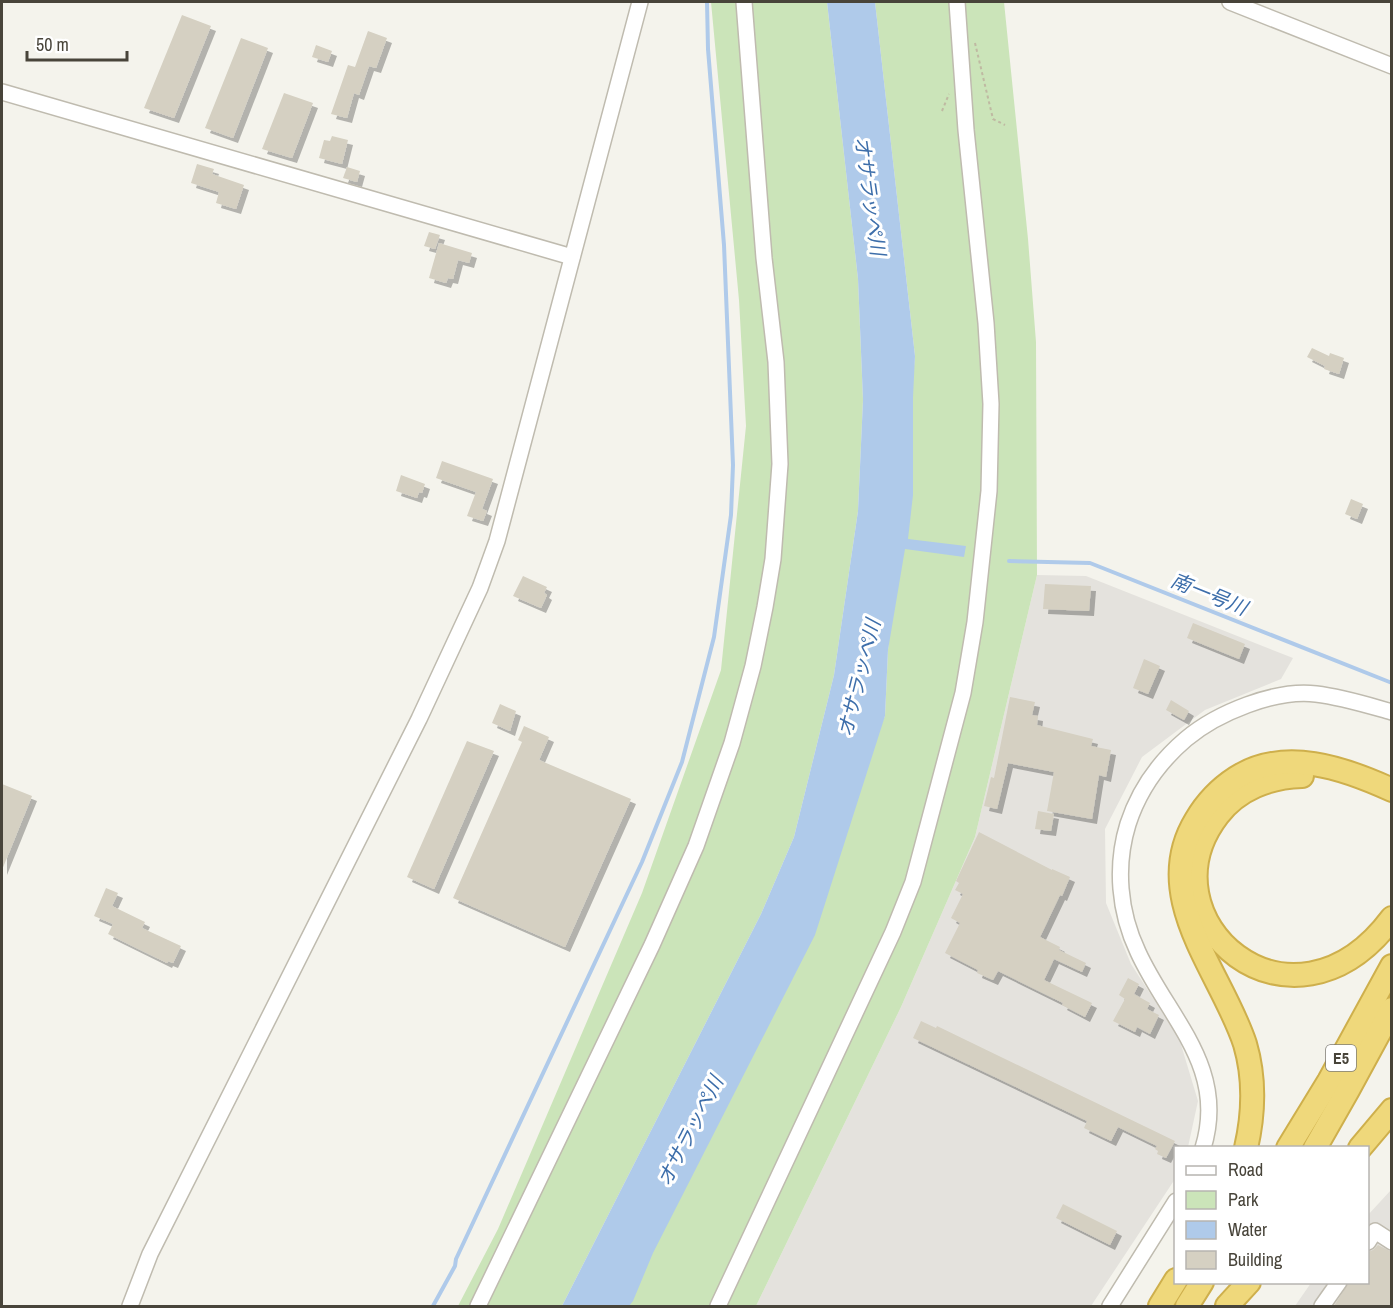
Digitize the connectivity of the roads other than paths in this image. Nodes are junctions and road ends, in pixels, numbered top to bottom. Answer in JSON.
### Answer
{"nodes":[{"id":1,"x":640,"y":2,"type":"edge"},
{"id":2,"x":744,"y":2,"type":"edge"},
{"id":3,"x":957,"y":2,"type":"edge"},
{"id":4,"x":1230,"y":2,"type":"edge"},
{"id":5,"x":1269,"y":8,"type":"edge"},
{"id":6,"x":1392,"y":66,"type":"edge"},
{"id":7,"x":2,"y":92,"type":"edge"},
{"id":8,"x":572,"y":257,"type":"junction"},
{"id":9,"x":1392,"y":712,"type":"edge"},
{"id":10,"x":1392,"y":790,"type":"edge"},
{"id":11,"x":1392,"y":804,"type":"edge"},
{"id":12,"x":1392,"y":918,"type":"edge"},
{"id":13,"x":1392,"y":966,"type":"edge"},
{"id":14,"x":1392,"y":1009,"type":"edge"},
{"id":15,"x":1392,"y":1110,"type":"edge"},
{"id":16,"x":1203,"y":1146,"type":"edge"},
{"id":17,"x":1246,"y":1146,"type":"edge"},
{"id":18,"x":1289,"y":1146,"type":"edge"},
{"id":19,"x":1316,"y":1146,"type":"edge"},
{"id":20,"x":1362,"y":1146,"type":"edge"},
{"id":21,"x":1174,"y":1204,"type":"edge"},
{"id":22,"x":1369,"y":1240,"type":"edge"},
{"id":23,"x":1392,"y":1242,"type":"edge"},
{"id":24,"x":1174,"y":1283,"type":"edge"},
{"id":25,"x":1201,"y":1284,"type":"edge"},
{"id":26,"x":1232,"y":1284,"type":"edge"},
{"id":27,"x":1247,"y":1284,"type":"edge"},
{"id":28,"x":1338,"y":1284,"type":"edge"},
{"id":29,"x":130,"y":1306,"type":"edge"},
{"id":30,"x":478,"y":1306,"type":"edge"},
{"id":31,"x":718,"y":1306,"type":"edge"},
{"id":32,"x":1110,"y":1306,"type":"edge"},
{"id":33,"x":1160,"y":1306,"type":"edge"},
{"id":34,"x":1187,"y":1306,"type":"edge"},
{"id":35,"x":1218,"y":1306,"type":"edge"},
{"id":36,"x":1227,"y":1306,"type":"edge"},
{"id":37,"x":1322,"y":1306,"type":"edge"}],
"edges":[{"from":1,"to":8,"type":"street"},
{"from":2,"to":30,"type":"street"},
{"from":3,"to":31,"type":"street"},
{"from":4,"to":5,"type":"street"},
{"from":5,"to":6,"type":"street"},
{"from":7,"to":8,"type":"street"},
{"from":8,"to":29,"type":"street"},
{"from":9,"to":16,"type":"street"},
{"from":10,"to":17,"type":"highway"},
{"from":11,"to":12,"type":"highway"},
{"from":13,"to":18,"type":"highway","number":"E5"},
{"from":14,"to":19,"type":"highway","number":"E5"},
{"from":15,"to":20,"type":"highway"},
{"from":21,"to":32,"type":"street"},
{"from":22,"to":23,"type":"street"},
{"from":24,"to":33,"type":"highway"},
{"from":25,"to":34,"type":"highway"},
{"from":26,"to":35,"type":"highway"},
{"from":27,"to":36,"type":"highway"},
{"from":28,"to":37,"type":"street"}]}
